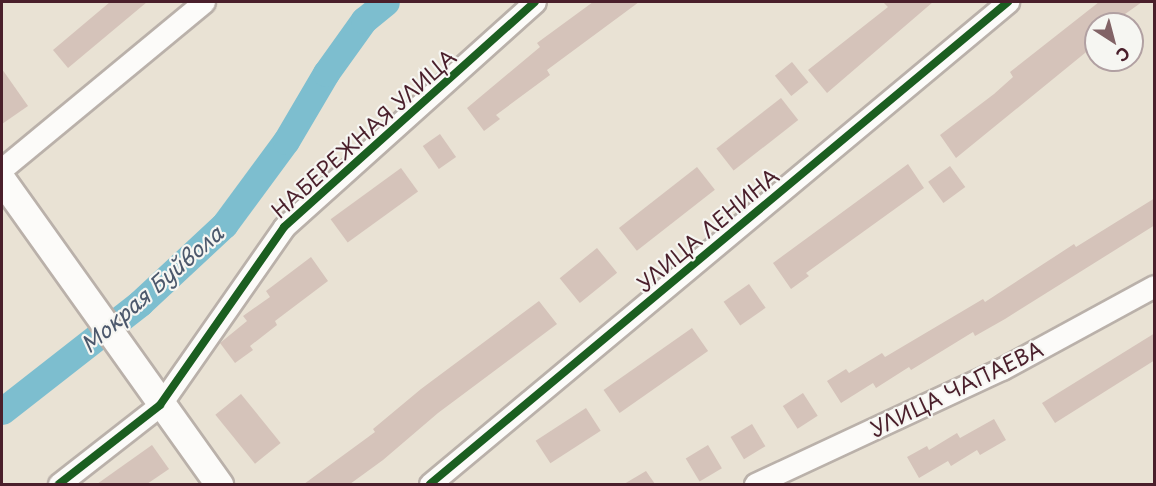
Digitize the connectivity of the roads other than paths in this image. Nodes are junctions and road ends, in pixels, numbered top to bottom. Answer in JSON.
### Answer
{"nodes":[{"id":1,"x":204,"y":2,"type":"edge"},
{"id":2,"x":535,"y":2,"type":"edge"},
{"id":3,"x":1008,"y":2,"type":"edge"},
{"id":4,"x":2,"y":170,"type":"edge"},
{"id":5,"x":2,"y":180,"type":"edge"},
{"id":6,"x":1155,"y":286,"type":"edge"},
{"id":7,"x":160,"y":405,"type":"junction"},
{"id":8,"x":59,"y":484,"type":"edge"},
{"id":9,"x":219,"y":484,"type":"edge"},
{"id":10,"x":430,"y":484,"type":"edge"},
{"id":11,"x":754,"y":484,"type":"edge"}],
"edges":[{"from":1,"to":4,"type":"street"},
{"from":2,"to":7,"type":"street","name":"НАБЕРЕЖНАЯ УЛИЦА"},
{"from":3,"to":10,"type":"street","name":"УЛИЦА ЛЕНИНА"},
{"from":5,"to":7,"type":"main road"},
{"from":6,"to":11,"type":"street","name":"УЛИЦА ЧАПАЕВА"},
{"from":7,"to":8,"type":"street","name":"НАБЕРЕЖНАЯ УЛИЦА"},
{"from":7,"to":9,"type":"main road"}]}
